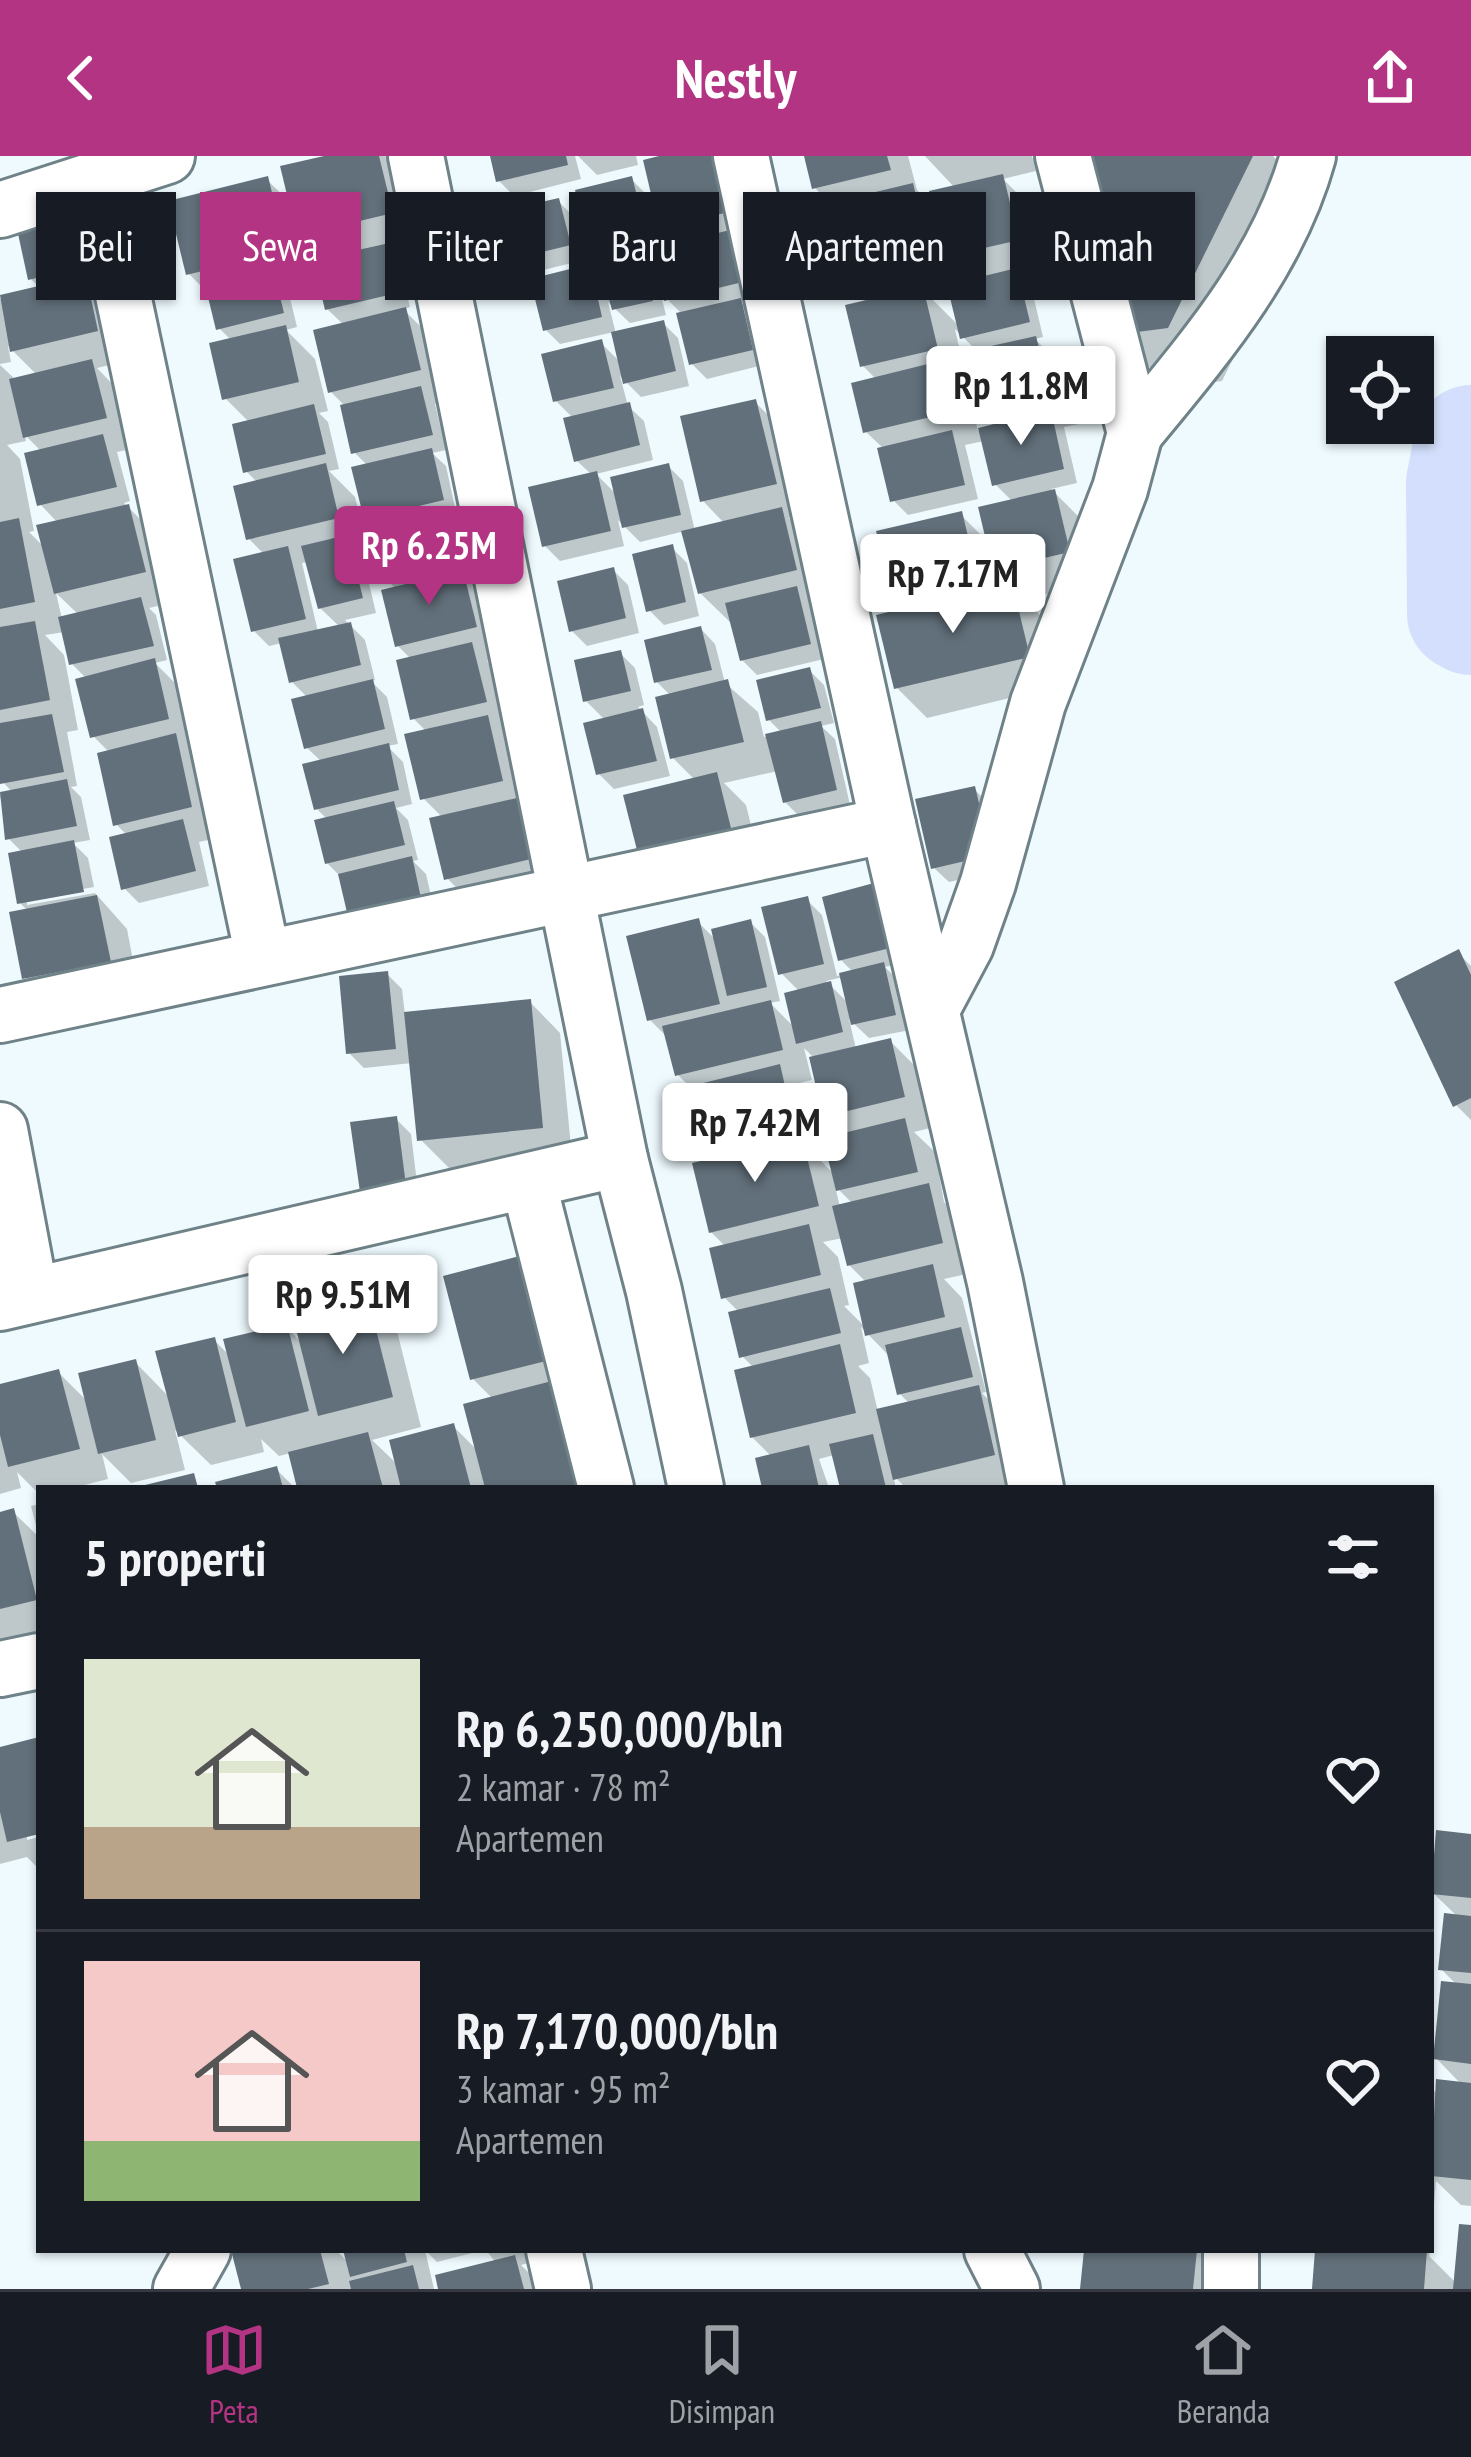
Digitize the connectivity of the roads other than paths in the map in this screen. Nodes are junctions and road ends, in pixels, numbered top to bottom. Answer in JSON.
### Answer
{"nodes":[{"id":1,"x":167,"y":156,"type":"edge"},
{"id":2,"x":416,"y":156,"type":"edge"},
{"id":3,"x":741,"y":156,"type":"edge"},
{"id":4,"x":1063,"y":156,"type":"edge"},
{"id":5,"x":1308,"y":156,"type":"edge"},
{"id":6,"x":98,"y":177,"type":"junction"},
{"id":7,"x":0,"y":210,"type":"edge"},
{"id":8,"x":1135,"y":433,"type":"junction"},
{"id":9,"x":889,"y":825,"type":"junction"},
{"id":10,"x":568,"y":892,"type":"junction"},
{"id":11,"x":262,"y":957,"type":"junction"},
{"id":12,"x":932,"y":1009,"type":"junction"},
{"id":13,"x":0,"y":1015,"type":"edge"},
{"id":14,"x":0,"y":1130,"type":"edge"},
{"id":15,"x":620,"y":1159,"type":"junction"},
{"id":16,"x":528,"y":1181,"type":"junction"},
{"id":17,"x":16,"y":1299,"type":"edge"},
{"id":18,"x":605,"y":1485,"type":"edge"},
{"id":19,"x":695,"y":1485,"type":"edge"},
{"id":20,"x":1035,"y":1485,"type":"edge"},
{"id":21,"x":36,"y":1661,"type":"edge"},
{"id":22,"x":0,"y":1669,"type":"edge"},
{"id":23,"x":201,"y":2253,"type":"edge"},
{"id":24,"x":555,"y":2253,"type":"edge"},
{"id":25,"x":994,"y":2253,"type":"edge"},
{"id":26,"x":1231,"y":2253,"type":"edge"},
{"id":27,"x":181,"y":2289,"type":"edge"},
{"id":28,"x":563,"y":2289,"type":"edge"},
{"id":29,"x":1012,"y":2289,"type":"edge"},
{"id":30,"x":1231,"y":2289,"type":"edge"}],
"edges":[{"from":1,"to":6,"type":"street"},
{"from":2,"to":10,"type":"street"},
{"from":3,"to":9,"type":"street"},
{"from":4,"to":8,"type":"street"},
{"from":5,"to":8,"type":"street"},
{"from":6,"to":7,"type":"street"},
{"from":6,"to":11,"type":"street"},
{"from":8,"to":12,"type":"street"},
{"from":9,"to":10,"type":"street"},
{"from":9,"to":12,"type":"street"},
{"from":10,"to":11,"type":"street"},
{"from":10,"to":15,"type":"street"},
{"from":11,"to":13,"type":"street"},
{"from":12,"to":20,"type":"street"},
{"from":14,"to":17,"type":"street"},
{"from":15,"to":16,"type":"street"},
{"from":15,"to":19,"type":"street"},
{"from":16,"to":17,"type":"street"},
{"from":16,"to":18,"type":"street"},
{"from":21,"to":22,"type":"street"},
{"from":23,"to":27,"type":"street"},
{"from":24,"to":28,"type":"street"},
{"from":25,"to":29,"type":"street"},
{"from":26,"to":30,"type":"street"}]}
